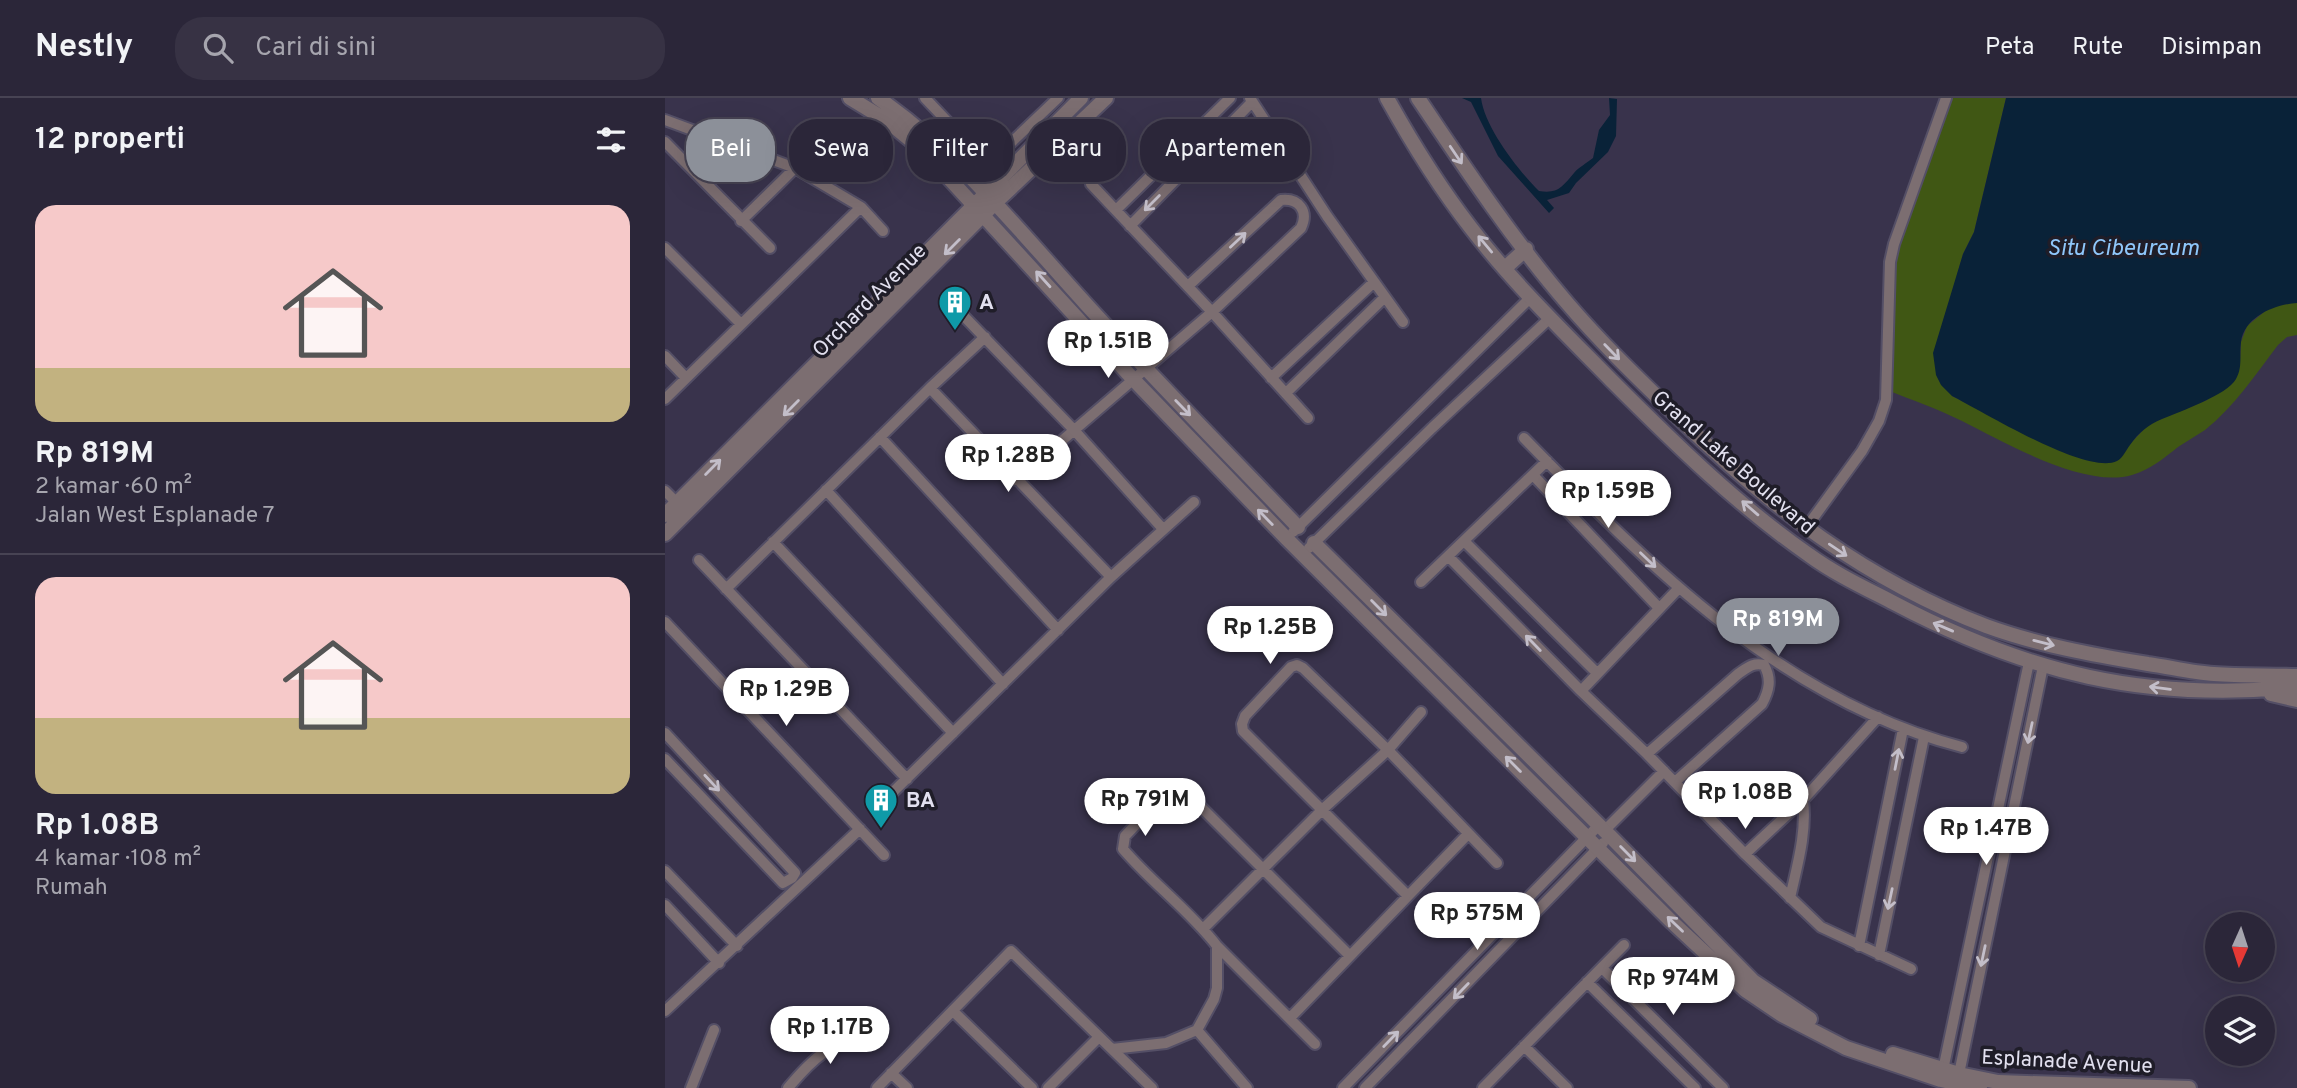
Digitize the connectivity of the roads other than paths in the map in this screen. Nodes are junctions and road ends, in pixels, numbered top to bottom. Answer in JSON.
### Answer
{"nodes":[{"id":1,"x":850,"y":98,"type":"edge"},
{"id":2,"x":878,"y":98,"type":"edge"},
{"id":3,"x":925,"y":98,"type":"edge"},
{"id":4,"x":1058,"y":98,"type":"edge"},
{"id":5,"x":1081,"y":98,"type":"edge"},
{"id":6,"x":1107,"y":98,"type":"edge"},
{"id":7,"x":1230,"y":98,"type":"edge"},
{"id":8,"x":1387,"y":98,"type":"edge"},
{"id":9,"x":1418,"y":98,"type":"edge"},
{"id":10,"x":1946,"y":98,"type":"edge"},
{"id":11,"x":1251,"y":100,"type":"edge"},
{"id":12,"x":665,"y":120,"type":"edge"},
{"id":13,"x":665,"y":142,"type":"edge"},
{"id":14,"x":789,"y":166,"type":"edge"},
{"id":15,"x":789,"y":174,"type":"edge"},
{"id":16,"x":819,"y":182,"type":"edge"},
{"id":17,"x":1091,"y":184,"type":"dead end"},
{"id":18,"x":985,"y":204,"type":"junction"},
{"id":19,"x":861,"y":207,"type":"junction"},
{"id":20,"x":1116,"y":210,"type":"junction"},
{"id":21,"x":741,"y":221,"type":"junction"},
{"id":22,"x":1130,"y":226,"type":"junction"},
{"id":23,"x":883,"y":231,"type":"dead end"},
{"id":24,"x":665,"y":248,"type":"edge"},
{"id":25,"x":770,"y":248,"type":"dead end"},
{"id":26,"x":1526,"y":249,"type":"junction"},
{"id":27,"x":1505,"y":268,"type":"junction"},
{"id":28,"x":1373,"y":283,"type":"junction"},
{"id":29,"x":1188,"y":286,"type":"junction"},
{"id":30,"x":1385,"y":297,"type":"junction"},
{"id":31,"x":1530,"y":298,"type":"junction"},
{"id":32,"x":956,"y":308,"type":"dead end"},
{"id":33,"x":1212,"y":312,"type":"junction"},
{"id":34,"x":1550,"y":318,"type":"junction"},
{"id":35,"x":1403,"y":323,"type":"dead end"},
{"id":36,"x":741,"y":324,"type":"junction"},
{"id":37,"x":1586,"y":325,"type":"junction"},
{"id":38,"x":985,"y":337,"type":"junction"},
{"id":39,"x":1572,"y":340,"type":"junction"},
{"id":40,"x":665,"y":356,"type":"edge"},
{"id":41,"x":1139,"y":374,"type":"junction"},
{"id":42,"x":687,"y":378,"type":"junction"},
{"id":43,"x":1272,"y":378,"type":"junction"},
{"id":44,"x":930,"y":388,"type":"junction"},
{"id":45,"x":1286,"y":393,"type":"junction"},
{"id":46,"x":665,"y":399,"type":"edge"},
{"id":47,"x":1308,"y":418,"type":"dead end"},
{"id":48,"x":1074,"y":430,"type":"junction"},
{"id":49,"x":880,"y":437,"type":"junction"},
{"id":50,"x":1524,"y":438,"type":"dead end"},
{"id":51,"x":1547,"y":461,"type":"junction"},
{"id":52,"x":1533,"y":475,"type":"junction"},
{"id":53,"x":1016,"y":480,"type":"junction"},
{"id":54,"x":826,"y":490,"type":"junction"},
{"id":55,"x":665,"y":491,"type":"edge"},
{"id":56,"x":1194,"y":502,"type":"dead end"},
{"id":57,"x":681,"y":508,"type":"junction"},
{"id":58,"x":665,"y":515,"type":"edge"},
{"id":59,"x":1298,"y":527,"type":"junction"},
{"id":60,"x":1806,"y":528,"type":"junction"},
{"id":61,"x":1163,"y":529,"type":"junction"},
{"id":62,"x":665,"y":534,"type":"edge"},
{"id":63,"x":1287,"y":539,"type":"junction"},
{"id":64,"x":773,"y":542,"type":"junction"},
{"id":65,"x":1314,"y":542,"type":"junction"},
{"id":66,"x":1465,"y":542,"type":"junction"},
{"id":67,"x":1303,"y":555,"type":"junction"},
{"id":68,"x":1449,"y":556,"type":"junction"},
{"id":69,"x":699,"y":560,"type":"dead end"},
{"id":70,"x":1111,"y":578,"type":"junction"},
{"id":71,"x":1421,"y":582,"type":"dead end"},
{"id":72,"x":726,"y":589,"type":"junction"},
{"id":73,"x":1678,"y":589,"type":"junction"},
{"id":74,"x":1659,"y":607,"type":"junction"},
{"id":75,"x":665,"y":622,"type":"edge"},
{"id":76,"x":1058,"y":630,"type":"junction"},
{"id":77,"x":669,"y":635,"type":"edge"},
{"id":78,"x":2036,"y":664,"type":"junction"},
{"id":79,"x":1597,"y":673,"type":"junction"},
{"id":80,"x":2297,"y":676,"type":"edge"},
{"id":81,"x":1003,"y":684,"type":"junction"},
{"id":82,"x":2297,"y":687,"type":"edge"},
{"id":83,"x":1581,"y":691,"type":"junction"},
{"id":84,"x":2256,"y":691,"type":"junction"},
{"id":85,"x":2297,"y":700,"type":"edge"},
{"id":86,"x":1421,"y":712,"type":"dead end"},
{"id":87,"x":1878,"y":717,"type":"junction"},
{"id":88,"x":1903,"y":729,"type":"junction"},
{"id":89,"x":665,"y":733,"type":"edge"},
{"id":90,"x":953,"y":733,"type":"junction"},
{"id":91,"x":1924,"y":737,"type":"junction"},
{"id":92,"x":1962,"y":747,"type":"dead end"},
{"id":93,"x":1388,"y":750,"type":"junction"},
{"id":94,"x":1647,"y":754,"type":"junction"},
{"id":95,"x":665,"y":759,"type":"edge"},
{"id":96,"x":1664,"y":771,"type":"junction"},
{"id":97,"x":907,"y":779,"type":"junction"},
{"id":98,"x":1675,"y":782,"type":"junction"},
{"id":99,"x":890,"y":795,"type":"dead end"},
{"id":100,"x":1803,"y":800,"type":"junction"},
{"id":101,"x":1323,"y":808,"type":"junction"},
{"id":102,"x":860,"y":829,"type":"junction"},
{"id":103,"x":1604,"y":831,"type":"junction"},
{"id":104,"x":1468,"y":834,"type":"junction"},
{"id":105,"x":1587,"y":838,"type":"junction"},
{"id":106,"x":1598,"y":848,"type":"junction"},
{"id":107,"x":1745,"y":854,"type":"junction"},
{"id":108,"x":884,"y":855,"type":"dead end"},
{"id":109,"x":1497,"y":863,"type":"dead end"},
{"id":110,"x":1264,"y":870,"type":"junction"},
{"id":111,"x":665,"y":871,"type":"edge"},
{"id":112,"x":1547,"y":879,"type":"junction"},
{"id":113,"x":1559,"y":890,"type":"junction"},
{"id":114,"x":1408,"y":896,"type":"junction"},
{"id":115,"x":1790,"y":898,"type":"junction"},
{"id":116,"x":665,"y":905,"type":"edge"},
{"id":117,"x":1203,"y":929,"type":"junction"},
{"id":118,"x":1624,"y":945,"type":"dead end"},
{"id":119,"x":737,"y":946,"type":"junction"},
{"id":120,"x":1217,"y":946,"type":"junction"},
{"id":121,"x":1859,"y":946,"type":"junction"},
{"id":122,"x":1349,"y":955,"type":"junction"},
{"id":123,"x":1879,"y":955,"type":"junction"},
{"id":124,"x":719,"y":963,"type":"junction"},
{"id":125,"x":1602,"y":968,"type":"junction"},
{"id":126,"x":1911,"y":969,"type":"dead end"},
{"id":127,"x":1587,"y":982,"type":"junction"},
{"id":128,"x":665,"y":1011,"type":"edge"},
{"id":129,"x":953,"y":1011,"type":"junction"},
{"id":130,"x":1290,"y":1018,"type":"junction"},
{"id":131,"x":714,"y":1030,"type":"dead end"},
{"id":132,"x":1197,"y":1030,"type":"junction"},
{"id":133,"x":866,"y":1034,"type":"dead end"},
{"id":134,"x":1099,"y":1037,"type":"junction"},
{"id":135,"x":1315,"y":1044,"type":"dead end"},
{"id":136,"x":1524,"y":1046,"type":"junction"},
{"id":137,"x":1112,"y":1049,"type":"junction"},
{"id":138,"x":891,"y":1073,"type":"junction"},
{"id":139,"x":1941,"y":1079,"type":"edge"},
{"id":140,"x":1959,"y":1081,"type":"edge"},
{"id":141,"x":1980,"y":1085,"type":"edge"},
{"id":142,"x":691,"y":1088,"type":"edge"},
{"id":143,"x":787,"y":1088,"type":"edge"},
{"id":144,"x":877,"y":1088,"type":"edge"},
{"id":145,"x":907,"y":1088,"type":"edge"},
{"id":146,"x":1032,"y":1088,"type":"edge"},
{"id":147,"x":1048,"y":1088,"type":"edge"},
{"id":148,"x":1152,"y":1088,"type":"edge"},
{"id":149,"x":1247,"y":1088,"type":"edge"},
{"id":150,"x":1343,"y":1088,"type":"edge"},
{"id":151,"x":1366,"y":1088,"type":"edge"},
{"id":152,"x":1483,"y":1088,"type":"edge"},
{"id":153,"x":1567,"y":1088,"type":"edge"},
{"id":154,"x":1695,"y":1088,"type":"edge"},
{"id":155,"x":1723,"y":1088,"type":"edge"},
{"id":156,"x":2189,"y":1088,"type":"edge"}],
"edges":[{"from":1,"to":18,"type":"street"},
{"from":2,"to":18,"type":"street"},
{"from":3,"to":4,"type":"street"},
{"from":5,"to":18,"type":"street","name":"Orchard Avenue"},
{"from":6,"to":18,"type":"street","name":"Orchard Avenue"},
{"from":7,"to":20,"type":"street"},
{"from":27,"to":8,"type":"street","name":"Grand Lake Boulevard","one_way":true},
{"from":9,"to":26,"type":"street","name":"Grand Lake Boulevard","one_way":true},
{"from":10,"to":60,"type":"street"},
{"from":11,"to":22,"type":"street","one_way":true},
{"from":11,"to":28,"type":"street"},
{"from":12,"to":14,"type":"street"},
{"from":13,"to":21,"type":"street"},
{"from":15,"to":21,"type":"street"},
{"from":16,"to":19,"type":"street"},
{"from":17,"to":20,"type":"street"},
{"from":18,"to":41,"type":"street"},
{"from":18,"to":57,"type":"street","name":"Orchard Avenue"},
{"from":19,"to":23,"type":"street"},
{"from":19,"to":36,"type":"street"},
{"from":20,"to":22,"type":"street"},
{"from":21,"to":25,"type":"street"},
{"from":22,"to":29,"type":"street"},
{"from":24,"to":36,"type":"street"},
{"from":26,"to":27,"type":"street"},
{"from":26,"to":37,"type":"street","name":"Grand Lake Boulevard"},
{"from":27,"to":31,"type":"street","name":"Grand Lake Boulevard"},
{"from":28,"to":30,"type":"street"},
{"from":28,"to":43,"type":"street"},
{"from":29,"to":33,"type":"street"},
{"from":29,"to":33,"type":"street","one_way":true},
{"from":30,"to":35,"type":"street"},
{"from":30,"to":45,"type":"street"},
{"from":31,"to":34,"type":"street","name":"Grand Lake Boulevard"},
{"from":31,"to":59,"type":"street"},
{"from":32,"to":38,"type":"street"},
{"from":33,"to":41,"type":"street"},
{"from":33,"to":43,"type":"street"},
{"from":34,"to":39,"type":"street","name":"Grand Lake Boulevard"},
{"from":34,"to":65,"type":"street"},
{"from":36,"to":42,"type":"street"},
{"from":37,"to":39,"type":"street"},
{"from":37,"to":60,"type":"street","name":"Grand Lake Boulevard","one_way":true},
{"from":38,"to":44,"type":"street"},
{"from":38,"to":48,"type":"street"},
{"from":78,"to":39,"type":"street","name":"Grand Lake Boulevard","one_way":true},
{"from":40,"to":42,"type":"street"},
{"from":41,"to":48,"type":"street"},
{"from":41,"to":59,"type":"street","one_way":true},
{"from":63,"to":41,"type":"street","one_way":true},
{"from":42,"to":46,"type":"street"},
{"from":43,"to":45,"type":"street"},
{"from":44,"to":49,"type":"street"},
{"from":44,"to":53,"type":"street"},
{"from":45,"to":47,"type":"street"},
{"from":48,"to":53,"type":"street"},
{"from":48,"to":61,"type":"street"},
{"from":49,"to":54,"type":"street"},
{"from":49,"to":76,"type":"street"},
{"from":50,"to":51,"type":"street"},
{"from":51,"to":52,"type":"street"},
{"from":51,"to":73,"type":"street","one_way":true},
{"from":52,"to":66,"type":"street"},
{"from":52,"to":74,"type":"street"},
{"from":53,"to":70,"type":"street"},
{"from":54,"to":64,"type":"street"},
{"from":54,"to":81,"type":"street"},
{"from":55,"to":57,"type":"street"},
{"from":56,"to":61,"type":"street"},
{"from":57,"to":58,"type":"street","name":"Orchard Avenue"},
{"from":57,"to":62,"type":"street","name":"Orchard Avenue"},
{"from":59,"to":63,"type":"street"},
{"from":59,"to":65,"type":"street"},
{"from":60,"to":80,"type":"street","name":"Grand Lake Boulevard","one_way":true},
{"from":61,"to":70,"type":"street"},
{"from":63,"to":67,"type":"street"},
{"from":64,"to":72,"type":"street"},
{"from":64,"to":90,"type":"street"},
{"from":65,"to":67,"type":"street"},
{"from":65,"to":103,"type":"street","one_way":true},
{"from":66,"to":68,"type":"street"},
{"from":66,"to":79,"type":"street"},
{"from":105,"to":67,"type":"street","one_way":true},
{"from":68,"to":71,"type":"street"},
{"from":83,"to":68,"type":"street","one_way":true},
{"from":69,"to":72,"type":"street"},
{"from":70,"to":76,"type":"street"},
{"from":72,"to":97,"type":"street"},
{"from":73,"to":74,"type":"street"},
{"from":73,"to":87,"type":"street"},
{"from":74,"to":79,"type":"street"},
{"from":75,"to":77,"type":"street"},
{"from":76,"to":81,"type":"street"},
{"from":77,"to":102,"type":"street"},
{"from":84,"to":78,"type":"street","name":"Grand Lake Boulevard","one_way":true},
{"from":78,"to":139,"type":"street"},
{"from":78,"to":140,"type":"street","one_way":true},
{"from":79,"to":83,"type":"street"},
{"from":81,"to":90,"type":"street"},
{"from":82,"to":84,"type":"street","name":"Grand Lake Boulevard"},
{"from":83,"to":94,"type":"street"},
{"from":84,"to":85,"type":"street"},
{"from":86,"to":93,"type":"street"},
{"from":87,"to":88,"type":"street"},
{"from":87,"to":100,"type":"street"},
{"from":88,"to":91,"type":"street"},
{"from":121,"to":88,"type":"street","one_way":true},
{"from":89,"to":95,"type":"street","one_way":true},
{"from":90,"to":97,"type":"street"},
{"from":91,"to":92,"type":"street"},
{"from":91,"to":123,"type":"street","one_way":true},
{"from":93,"to":101,"type":"street"},
{"from":93,"to":101,"type":"street"},
{"from":93,"to":104,"type":"street"},
{"from":94,"to":96,"type":"street"},
{"from":94,"to":98,"type":"street"},
{"from":96,"to":98,"type":"street"},
{"from":96,"to":103,"type":"street"},
{"from":97,"to":99,"type":"street"},
{"from":98,"to":107,"type":"street"},
{"from":100,"to":107,"type":"street"},
{"from":100,"to":115,"type":"street"},
{"from":101,"to":110,"type":"street"},
{"from":101,"to":114,"type":"street"},
{"from":102,"to":108,"type":"street"},
{"from":102,"to":119,"type":"street"},
{"from":103,"to":105,"type":"street"},
{"from":103,"to":106,"type":"street"},
{"from":103,"to":139,"type":"street","one_way":true},
{"from":104,"to":109,"type":"street"},
{"from":104,"to":114,"type":"street"},
{"from":105,"to":106,"type":"street"},
{"from":105,"to":112,"type":"street"},
{"from":106,"to":113,"type":"street"},
{"from":139,"to":106,"type":"street","one_way":true},
{"from":107,"to":115,"type":"street"},
{"from":110,"to":117,"type":"street"},
{"from":110,"to":117,"type":"street"},
{"from":110,"to":122,"type":"street"},
{"from":111,"to":119,"type":"street"},
{"from":112,"to":113,"type":"street"},
{"from":150,"to":112,"type":"street","one_way":true},
{"from":113,"to":151,"type":"street","one_way":true},
{"from":114,"to":122,"type":"street"},
{"from":115,"to":121,"type":"street"},
{"from":116,"to":124,"type":"street"},
{"from":117,"to":120,"type":"street"},
{"from":118,"to":125,"type":"street"},
{"from":119,"to":124,"type":"street"},
{"from":120,"to":130,"type":"street"},
{"from":120,"to":132,"type":"street"},
{"from":121,"to":123,"type":"street"},
{"from":122,"to":130,"type":"street"},
{"from":123,"to":126,"type":"street"},
{"from":124,"to":128,"type":"street"},
{"from":125,"to":127,"type":"street"},
{"from":125,"to":155,"type":"street"},
{"from":127,"to":136,"type":"street"},
{"from":127,"to":154,"type":"street"},
{"from":129,"to":134,"type":"street"},
{"from":129,"to":138,"type":"street"},
{"from":129,"to":146,"type":"street"},
{"from":130,"to":135,"type":"street"},
{"from":131,"to":142,"type":"street"},
{"from":132,"to":137,"type":"street"},
{"from":132,"to":149,"type":"street"},
{"from":133,"to":143,"type":"street"},
{"from":134,"to":137,"type":"street"},
{"from":134,"to":147,"type":"street"},
{"from":136,"to":152,"type":"street"},
{"from":136,"to":153,"type":"street"},
{"from":137,"to":148,"type":"street"},
{"from":138,"to":144,"type":"street"},
{"from":138,"to":145,"type":"street"},
{"from":139,"to":140,"type":"street","name":"Esplanade Avenue"},
{"from":140,"to":141,"type":"street","name":"Esplanade Avenue"},
{"from":141,"to":156,"type":"street","name":"Esplanade Avenue"}]}
